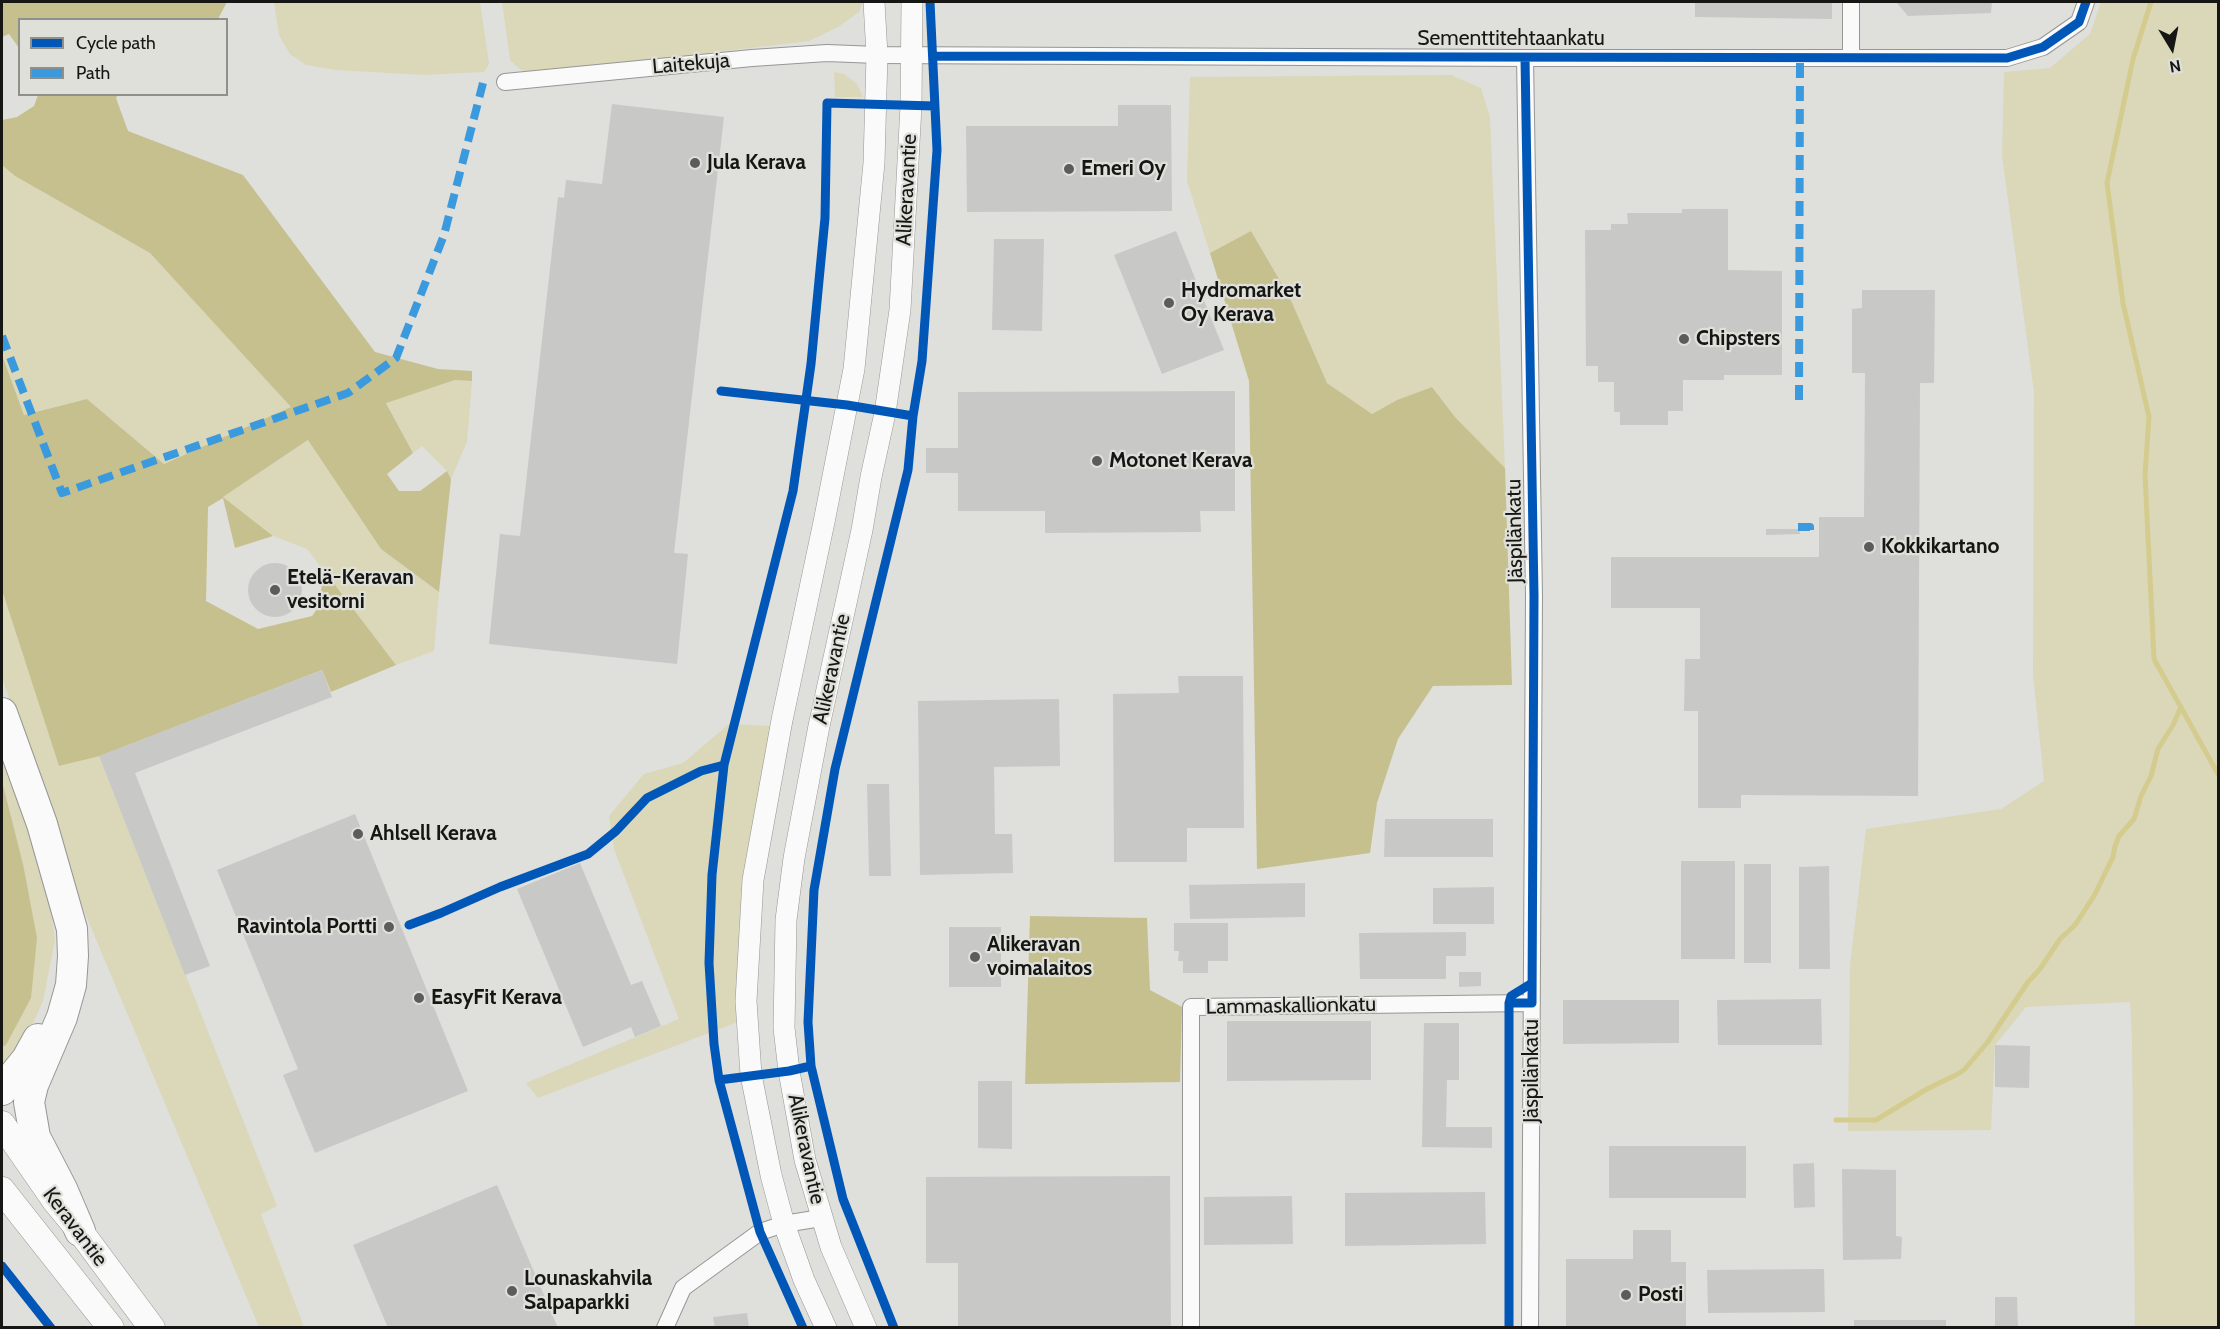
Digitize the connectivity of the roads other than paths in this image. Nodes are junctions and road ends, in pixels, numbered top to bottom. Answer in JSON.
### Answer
{"nodes":[{"id":1,"x":874,"y":2,"type":"edge"},
{"id":2,"x":912,"y":2,"type":"edge"},
{"id":3,"x":1851,"y":2,"type":"edge"},
{"id":4,"x":2086,"y":2,"type":"edge"},
{"id":5,"x":877,"y":55,"type":"junction"},
{"id":6,"x":911,"y":55,"type":"junction"},
{"id":7,"x":1851,"y":57,"type":"junction"},
{"id":8,"x":1525,"y":58,"type":"junction"},
{"id":9,"x":505,"y":82,"type":"dead end"},
{"id":10,"x":2,"y":713,"type":"edge"},
{"id":11,"x":56,"y":873,"type":"junction"},
{"id":12,"x":1532,"y":1003,"type":"junction"},
{"id":13,"x":2,"y":1090,"type":"edge"},
{"id":14,"x":2,"y":1124,"type":"edge"},
{"id":15,"x":2,"y":1190,"type":"edge"},
{"id":16,"x":822,"y":1218,"type":"junction"},
{"id":17,"x":784,"y":1224,"type":"junction"},
{"id":18,"x":80,"y":1231,"type":"junction"},
{"id":19,"x":111,"y":1328,"type":"edge"},
{"id":20,"x":152,"y":1328,"type":"edge"},
{"id":21,"x":665,"y":1328,"type":"edge"},
{"id":22,"x":826,"y":1328,"type":"edge"},
{"id":23,"x":866,"y":1328,"type":"edge"},
{"id":24,"x":1191,"y":1328,"type":"edge"},
{"id":25,"x":1530,"y":1328,"type":"edge"}],
"edges":[{"from":1,"to":5,"type":"street","name":"Alikeravantie"},
{"from":2,"to":6,"type":"street","name":"Alikeravantie"},
{"from":3,"to":7,"type":"street"},
{"from":4,"to":7,"type":"street","name":"Sementtitehtaankatu"},
{"from":5,"to":6,"type":"street","name":"Sementtitehtaankatu"},
{"from":5,"to":9,"type":"street","name":"Laitekuja"},
{"from":5,"to":17,"type":"street","name":"Alikeravantie"},
{"from":6,"to":8,"type":"street","name":"Sementtitehtaankatu"},
{"from":6,"to":16,"type":"street","name":"Alikeravantie"},
{"from":7,"to":8,"type":"street","name":"Sementtitehtaankatu"},
{"from":8,"to":12,"type":"street","name":"Jäspilänkatu"},
{"from":10,"to":11,"type":"highway"},
{"from":11,"to":13,"type":"highway"},
{"from":11,"to":18,"type":"highway"},
{"from":12,"to":24,"type":"street","name":"Lammaskallionkatu"},
{"from":12,"to":25,"type":"street","name":"Jäspilänkatu"},
{"from":14,"to":18,"type":"main road","name":"Keravantie"},
{"from":15,"to":19,"type":"main road","name":"Keravantie"},
{"from":16,"to":17,"type":"street"},
{"from":16,"to":23,"type":"street","name":"Alikeravantie"},
{"from":17,"to":21,"type":"street"},
{"from":17,"to":22,"type":"street","name":"Alikeravantie"},
{"from":18,"to":20,"type":"main road","name":"Keravantie"}]}
